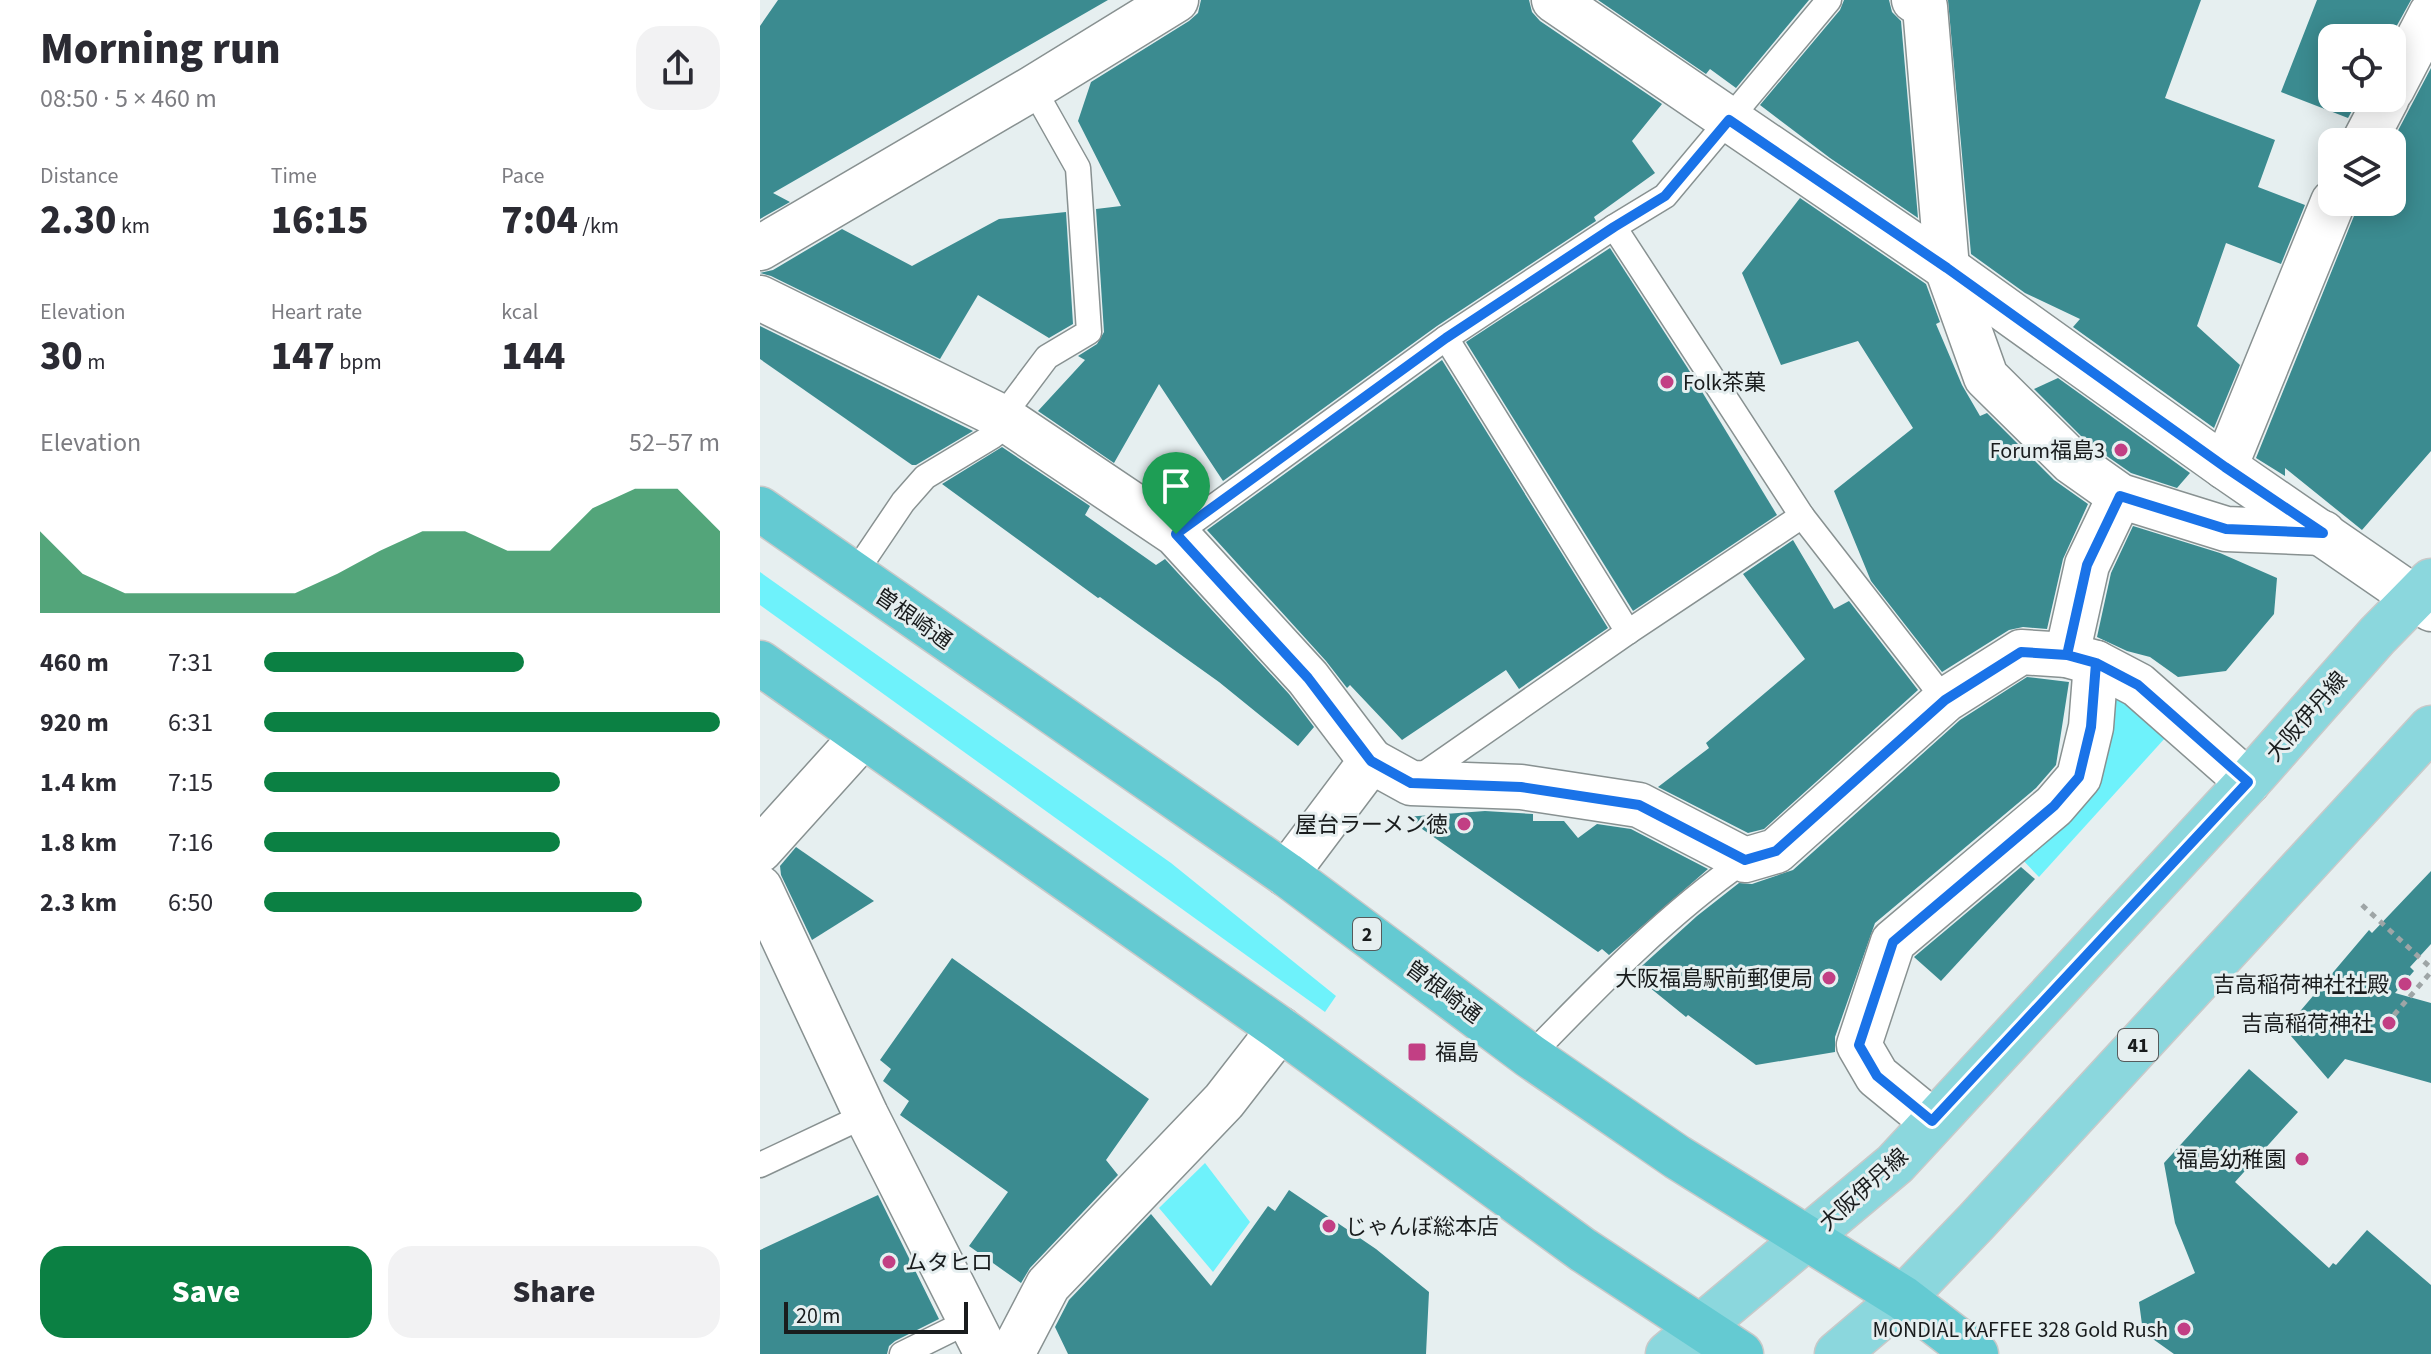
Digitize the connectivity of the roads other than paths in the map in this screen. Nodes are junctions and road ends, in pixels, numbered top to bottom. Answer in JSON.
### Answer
{"nodes":[{"id":1,"x":1176,"y":0,"type":"edge"},
{"id":2,"x":1554,"y":0,"type":"edge"},
{"id":3,"x":1829,"y":0,"type":"edge"},
{"id":4,"x":1914,"y":0,"type":"edge"},
{"id":5,"x":2431,"y":14,"type":"edge"},
{"id":6,"x":2406,"y":62,"type":"edge"},
{"id":7,"x":1033,"y":88,"type":"junction"},
{"id":8,"x":1729,"y":120,"type":"junction"},
{"id":9,"x":2327,"y":216,"type":"edge"},
{"id":10,"x":1614,"y":227,"type":"junction"},
{"id":11,"x":760,"y":248,"type":"edge"},
{"id":12,"x":1947,"y":268,"type":"junction"},
{"id":13,"x":760,"y":298,"type":"edge"},
{"id":14,"x":1446,"y":338,"type":"junction"},
{"id":15,"x":1002,"y":417,"type":"junction"},
{"id":16,"x":2225,"y":467,"type":"junction"},
{"id":17,"x":2120,"y":496,"type":"junction"},
{"id":18,"x":760,"y":509,"type":"edge"},
{"id":19,"x":1802,"y":516,"type":"junction"},
{"id":20,"x":2323,"y":533,"type":"junction"},
{"id":21,"x":1176,"y":534,"type":"junction"},
{"id":22,"x":853,"y":576,"type":"junction"},
{"id":23,"x":2426,"y":596,"type":"edge"},
{"id":24,"x":1628,"y":632,"type":"junction"},
{"id":25,"x":2081,"y":659,"type":"junction"},
{"id":26,"x":760,"y":663,"type":"edge"},
{"id":27,"x":1945,"y":700,"type":"junction"},
{"id":28,"x":2431,"y":728,"type":"edge"},
{"id":29,"x":862,"y":737,"type":"junction"},
{"id":30,"x":1371,"y":761,"type":"junction"},
{"id":31,"x":2248,"y":782,"type":"junction"},
{"id":32,"x":1411,"y":783,"type":"junction"},
{"id":33,"x":760,"y":850,"type":"edge"},
{"id":34,"x":1745,"y":860,"type":"junction"},
{"id":35,"x":1286,"y":874,"type":"junction"},
{"id":36,"x":760,"y":888,"type":"edge"},
{"id":37,"x":1280,"y":1029,"type":"junction"},
{"id":38,"x":1530,"y":1056,"type":"junction"},
{"id":39,"x":866,"y":1115,"type":"junction"},
{"id":40,"x":1932,"y":1121,"type":"junction"},
{"id":41,"x":760,"y":1165,"type":"edge"},
{"id":42,"x":1807,"y":1239,"type":"junction"},
{"id":43,"x":1903,"y":1298,"type":"junction"},
{"id":44,"x":978,"y":1338,"type":"edge"},
{"id":45,"x":1684,"y":1341,"type":"edge"},
{"id":46,"x":902,"y":1354,"type":"edge"},
{"id":47,"x":1012,"y":1354,"type":"edge"},
{"id":48,"x":1741,"y":1354,"type":"edge"},
{"id":49,"x":1837,"y":1354,"type":"edge"},
{"id":50,"x":1976,"y":1354,"type":"edge"}],
"edges":[{"from":1,"to":7,"type":"street"},
{"from":2,"to":8,"type":"street"},
{"from":3,"to":8,"type":"lane"},
{"from":4,"to":12,"type":"street"},
{"from":5,"to":6,"type":"street"},
{"from":7,"to":11,"type":"street"},
{"from":7,"to":15,"type":"lane"},
{"from":8,"to":10,"type":"lane"},
{"from":8,"to":12,"type":"street"},
{"from":9,"to":16,"type":"street"},
{"from":10,"to":14,"type":"lane"},
{"from":10,"to":19,"type":"lane"},
{"from":12,"to":16,"type":"street"},
{"from":12,"to":17,"type":"street"},
{"from":13,"to":15,"type":"street"},
{"from":14,"to":21,"type":"lane"},
{"from":14,"to":24,"type":"lane"},
{"from":15,"to":21,"type":"street"},
{"from":15,"to":22,"type":"lane"},
{"from":16,"to":20,"type":"street"},
{"from":17,"to":20,"type":"street"},
{"from":17,"to":25,"type":"street"},
{"from":18,"to":22,"type":"highway","name":"曽根崎通","number":"2"},
{"from":19,"to":24,"type":"lane"},
{"from":19,"to":27,"type":"lane"},
{"from":20,"to":23,"type":"street"},
{"from":21,"to":30,"type":"street"},
{"from":22,"to":35,"type":"highway","name":"曽根崎通","number":"2"},
{"from":23,"to":31,"type":"main road","name":"大阪伊丹線"},
{"from":24,"to":32,"type":"lane"},
{"from":25,"to":27,"type":"street"},
{"from":25,"to":31,"type":"street"},
{"from":25,"to":40,"type":"street"},
{"from":26,"to":29,"type":"highway"},
{"from":27,"to":34,"type":"street"},
{"from":28,"to":43,"type":"main road","number":"41"},
{"from":29,"to":33,"type":"street"},
{"from":29,"to":37,"type":"highway"},
{"from":30,"to":32,"type":"street"},
{"from":30,"to":35,"type":"street"},
{"from":31,"to":40,"type":"main road","name":"大阪伊丹線"},
{"from":32,"to":34,"type":"street"},
{"from":34,"to":38,"type":"lane"},
{"from":35,"to":38,"type":"highway","name":"曽根崎通","number":"2"},
{"from":36,"to":39,"type":"street"},
{"from":37,"to":45,"type":"highway"},
{"from":37,"to":47,"type":"street"},
{"from":38,"to":42,"type":"highway","name":"曽根崎通","number":"2"},
{"from":39,"to":41,"type":"lane"},
{"from":39,"to":44,"type":"street"},
{"from":40,"to":42,"type":"main road","name":"大阪伊丹線"},
{"from":42,"to":43,"type":"highway","name":"曽根崎通","number":"2"},
{"from":42,"to":45,"type":"main road","name":"大阪伊丹線"},
{"from":43,"to":49,"type":"main road","number":"41"},
{"from":43,"to":50,"type":"highway","name":"曽根崎通","number":"2"},
{"from":44,"to":46,"type":"lane"},
{"from":45,"to":48,"type":"highway"}]}
